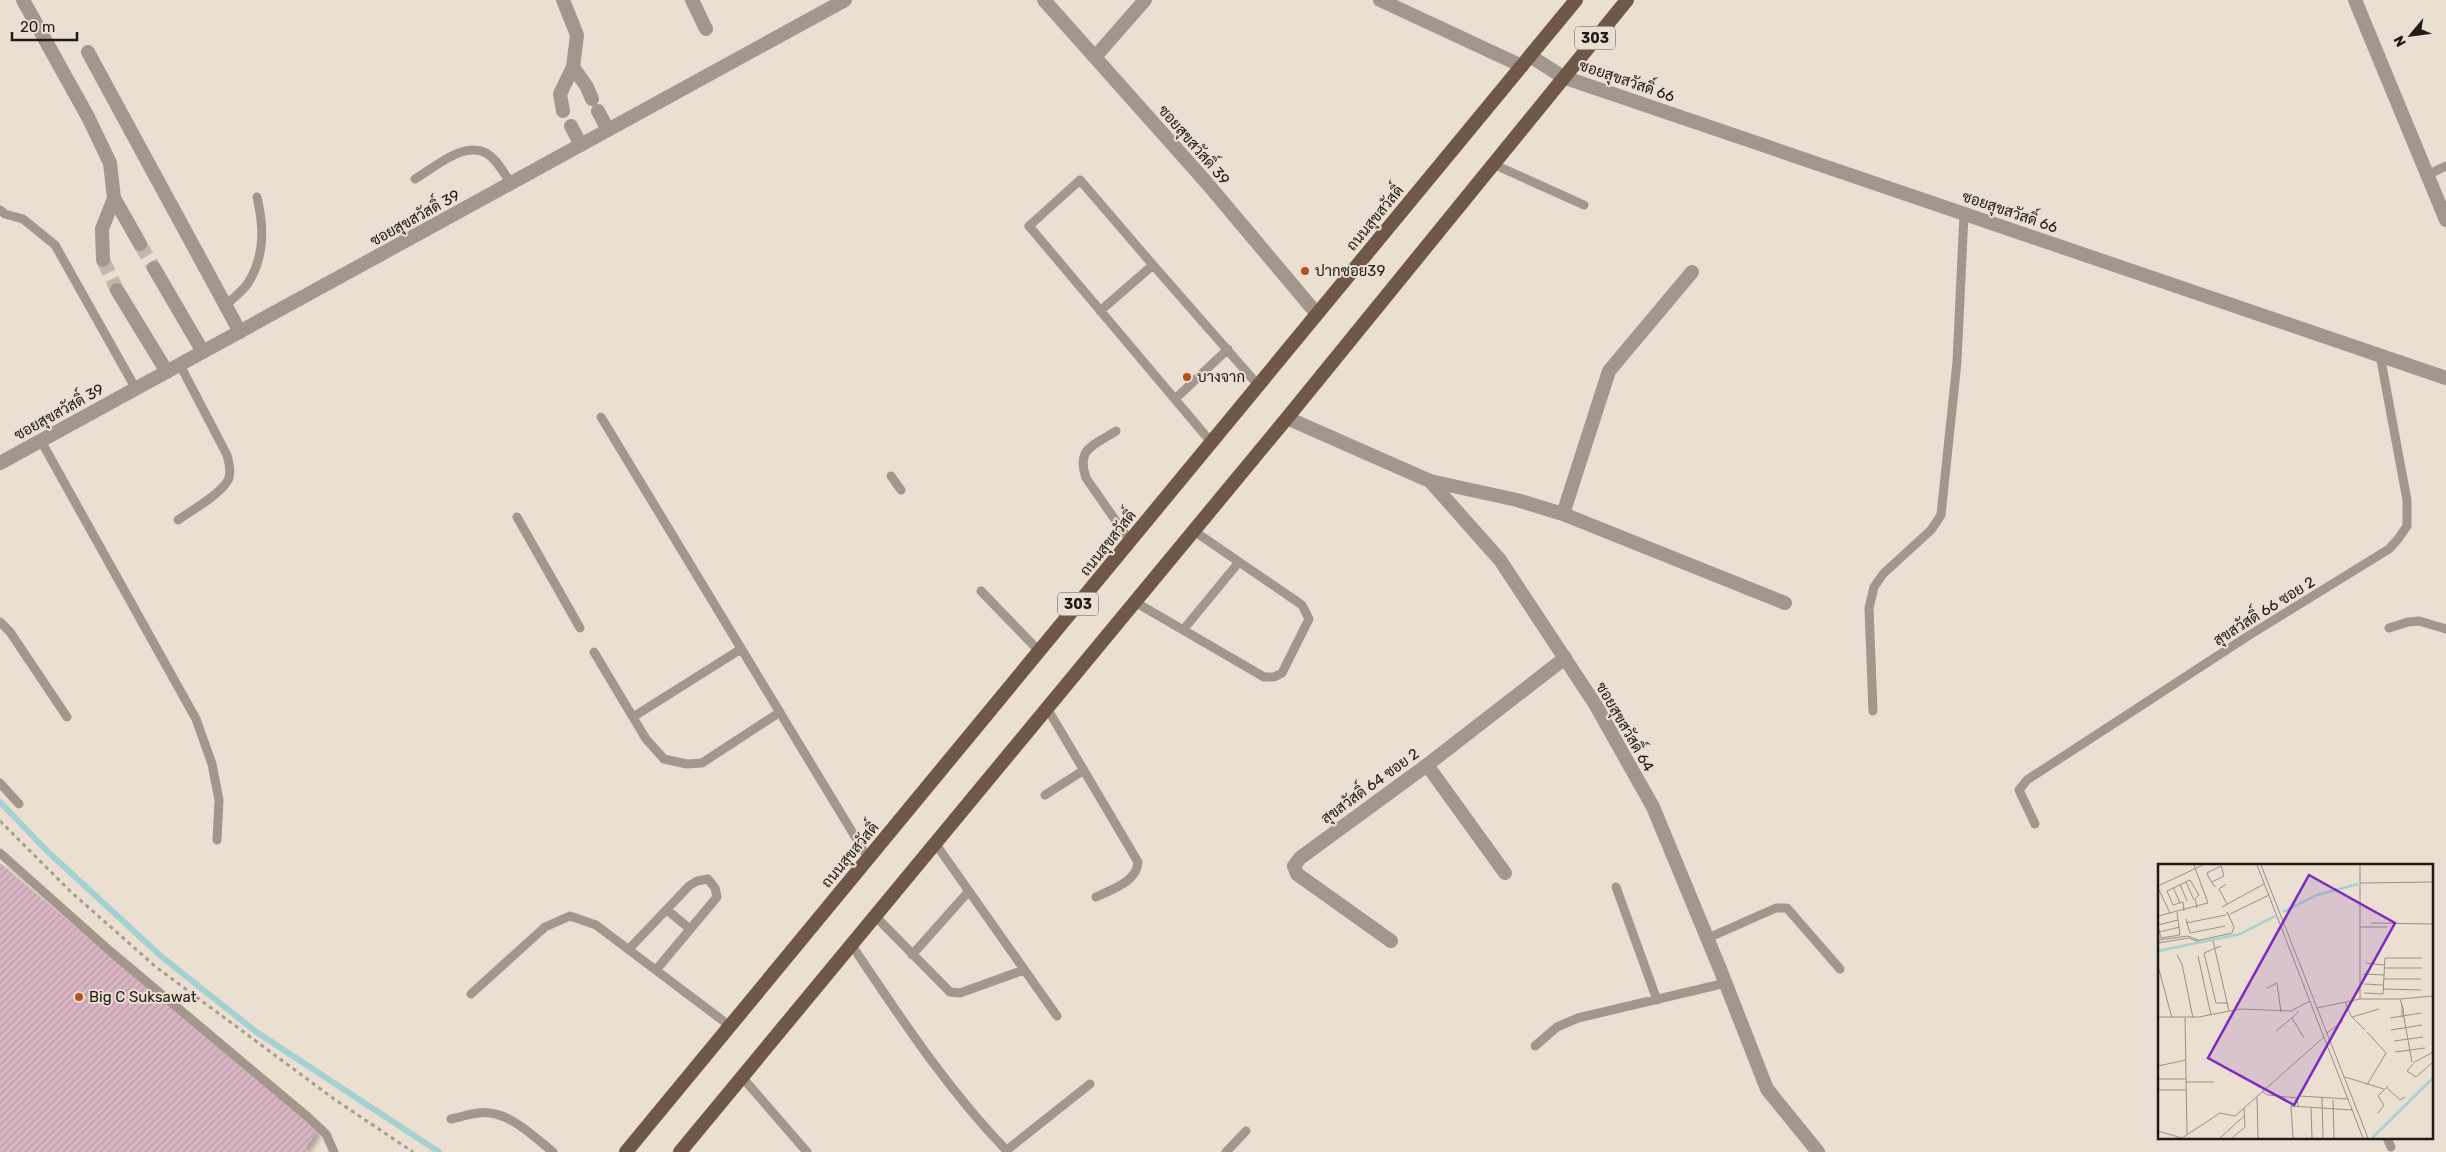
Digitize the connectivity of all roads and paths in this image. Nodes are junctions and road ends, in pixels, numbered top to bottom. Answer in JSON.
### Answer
{"nodes":[{"id":1,"x":23,"y":0,"type":"edge"},
{"id":2,"x":563,"y":0,"type":"edge"},
{"id":3,"x":692,"y":0,"type":"edge"},
{"id":4,"x":845,"y":0,"type":"edge"},
{"id":5,"x":1044,"y":0,"type":"edge"},
{"id":6,"x":1145,"y":0,"type":"edge"},
{"id":7,"x":1380,"y":0,"type":"edge"},
{"id":8,"x":1576,"y":0,"type":"edge"},
{"id":9,"x":1627,"y":0,"type":"edge"},
{"id":10,"x":2355,"y":0,"type":"edge"},
{"id":11,"x":706,"y":30,"type":"dead end"},
{"id":12,"x":88,"y":52,"type":"dead end"},
{"id":13,"x":1096,"y":57,"type":"junction"},
{"id":14,"x":1526,"y":61,"type":"junction"},
{"id":15,"x":573,"y":67,"type":"junction"},
{"id":16,"x":1563,"y":77,"type":"junction"},
{"id":17,"x":563,"y":111,"type":"dead end"},
{"id":18,"x":571,"y":126,"type":"dead end"},
{"id":19,"x":608,"y":130,"type":"junction"},
{"id":20,"x":581,"y":145,"type":"junction"},
{"id":21,"x":1493,"y":164,"type":"junction"},
{"id":22,"x":2446,"y":166,"type":"edge"},
{"id":23,"x":2427,"y":175,"type":"junction"},
{"id":24,"x":415,"y":179,"type":"dead end"},
{"id":25,"x":511,"y":183,"type":"junction"},
{"id":26,"x":257,"y":197,"type":"dead end"},
{"id":27,"x":114,"y":198,"type":"junction"},
{"id":28,"x":1584,"y":205,"type":"dead end"},
{"id":29,"x":0,"y":210,"type":"edge"},
{"id":30,"x":1964,"y":214,"type":"junction"},
{"id":31,"x":2446,"y":220,"type":"edge"},
{"id":32,"x":140,"y":244,"type":"tunnel mouth"},
{"id":33,"x":103,"y":260,"type":"tunnel mouth"},
{"id":34,"x":1153,"y":265,"type":"junction"},
{"id":35,"x":154,"y":268,"type":"tunnel mouth"},
{"id":36,"x":1692,"y":272,"type":"dead end"},
{"id":37,"x":117,"y":290,"type":"tunnel mouth"},
{"id":38,"x":226,"y":305,"type":"junction"},
{"id":39,"x":1100,"y":311,"type":"junction"},
{"id":40,"x":1317,"y":314,"type":"junction"},
{"id":41,"x":240,"y":332,"type":"junction"},
{"id":42,"x":1228,"y":350,"type":"junction"},
{"id":43,"x":203,"y":352,"type":"junction"},
{"id":44,"x":2380,"y":355,"type":"junction"},
{"id":45,"x":180,"y":364,"type":"junction"},
{"id":46,"x":166,"y":372,"type":"junction"},
{"id":47,"x":2446,"y":378,"type":"edge"},
{"id":48,"x":1258,"y":385,"type":"junction"},
{"id":49,"x":136,"y":389,"type":"junction"},
{"id":50,"x":1175,"y":399,"type":"junction"},
{"id":51,"x":601,"y":417,"type":"dead end"},
{"id":52,"x":1288,"y":418,"type":"junction"},
{"id":53,"x":1116,"y":431,"type":"dead end"},
{"id":54,"x":41,"y":441,"type":"junction"},
{"id":55,"x":1211,"y":442,"type":"junction"},
{"id":56,"x":0,"y":463,"type":"edge"},
{"id":57,"x":891,"y":476,"type":"dead end"},
{"id":58,"x":1430,"y":481,"type":"junction"},
{"id":59,"x":901,"y":490,"type":"dead end"},
{"id":60,"x":1563,"y":514,"type":"junction"},
{"id":61,"x":517,"y":517,"type":"dead end"},
{"id":62,"x":178,"y":520,"type":"dead end"},
{"id":63,"x":1194,"y":531,"type":"junction"},
{"id":64,"x":1130,"y":541,"type":"junction"},
{"id":65,"x":1239,"y":562,"type":"junction"},
{"id":66,"x":981,"y":591,"type":"dead end"},
{"id":67,"x":1135,"y":602,"type":"junction"},
{"id":68,"x":1785,"y":603,"type":"dead end"},
{"id":69,"x":0,"y":622,"type":"edge"},
{"id":70,"x":580,"y":628,"type":"dead end"},
{"id":71,"x":2389,"y":628,"type":"dead end"},
{"id":72,"x":2446,"y":629,"type":"edge"},
{"id":73,"x":1183,"y":630,"type":"junction"},
{"id":74,"x":741,"y":649,"type":"junction"},
{"id":75,"x":1039,"y":651,"type":"junction"},
{"id":76,"x":594,"y":652,"type":"dead end"},
{"id":77,"x":1564,"y":658,"type":"junction"},
{"id":78,"x":1047,"y":708,"type":"junction"},
{"id":79,"x":1873,"y":711,"type":"dead end"},
{"id":80,"x":780,"y":712,"type":"junction"},
{"id":81,"x":67,"y":717,"type":"dead end"},
{"id":82,"x":633,"y":717,"type":"junction"},
{"id":83,"x":1427,"y":765,"type":"junction"},
{"id":84,"x":1084,"y":770,"type":"junction"},
{"id":85,"x":0,"y":783,"type":"edge"},
{"id":86,"x":1045,"y":795,"type":"dead end"},
{"id":87,"x":19,"y":804,"type":"dead end"},
{"id":88,"x":0,"y":821,"type":"edge"},
{"id":89,"x":2035,"y":824,"type":"dead end"},
{"id":90,"x":217,"y":840,"type":"dead end"},
{"id":91,"x":935,"y":843,"type":"junction"},
{"id":92,"x":0,"y":853,"type":"edge"},
{"id":93,"x":868,"y":858,"type":"junction"},
{"id":94,"x":1505,"y":873,"type":"dead end"},
{"id":95,"x":1616,"y":887,"type":"dead end"},
{"id":96,"x":969,"y":891,"type":"junction"},
{"id":97,"x":1096,"y":897,"type":"dead end"},
{"id":98,"x":667,"y":910,"type":"junction"},
{"id":99,"x":875,"y":916,"type":"junction"},
{"id":100,"x":690,"y":929,"type":"junction"},
{"id":101,"x":1708,"y":938,"type":"junction"},
{"id":102,"x":1390,"y":942,"type":"dead end"},
{"id":103,"x":851,"y":944,"type":"junction"},
{"id":104,"x":629,"y":949,"type":"junction"},
{"id":105,"x":912,"y":955,"type":"junction"},
{"id":106,"x":1840,"y":969,"type":"dead end"},
{"id":107,"x":656,"y":970,"type":"junction"},
{"id":108,"x":1024,"y":970,"type":"junction"},
{"id":109,"x":1726,"y":983,"type":"junction"},
{"id":110,"x":471,"y":994,"type":"dead end"},
{"id":111,"x":1657,"y":1000,"type":"junction"},
{"id":112,"x":1056,"y":1016,"type":"dead end"},
{"id":113,"x":730,"y":1026,"type":"junction"},
{"id":114,"x":1535,"y":1046,"type":"dead end"},
{"id":115,"x":742,"y":1077,"type":"junction"},
{"id":116,"x":1090,"y":1084,"type":"dead end"},
{"id":117,"x":451,"y":1119,"type":"dead end"},
{"id":118,"x":1246,"y":1131,"type":"dead end"},
{"id":119,"x":1007,"y":1151,"type":"edge"},
{"id":120,"x":334,"y":1152,"type":"edge"},
{"id":121,"x":413,"y":1152,"type":"edge"},
{"id":122,"x":553,"y":1152,"type":"edge"},
{"id":123,"x":626,"y":1152,"type":"edge"},
{"id":124,"x":680,"y":1152,"type":"edge"},
{"id":125,"x":807,"y":1152,"type":"edge"},
{"id":126,"x":1226,"y":1152,"type":"edge"},
{"id":127,"x":1818,"y":1152,"type":"edge"}],
"edges":[{"from":1,"to":27,"type":"street"},
{"from":2,"to":15,"type":"street"},
{"from":3,"to":11,"type":"street"},
{"from":4,"to":19,"type":"street","name":"ซอยสุขสวัสดิ์ 39"},
{"from":5,"to":13,"type":"street","name":"ซอยสุขสวัสดิ์ 39"},
{"from":6,"to":13,"type":"street"},
{"from":7,"to":14,"type":"street","name":"ซอยสุขสวัสดิ์ 66"},
{"from":8,"to":14,"type":"main road","name":"ถนนสุขสวัสดิ์","number":"303"},
{"from":9,"to":16,"type":"main road","number":"303"},
{"from":10,"to":23,"type":"street"},
{"from":12,"to":38,"type":"street"},
{"from":13,"to":40,"type":"street","name":"ซอยสุขสวัสดิ์ 39"},
{"from":14,"to":16,"type":"street","name":"ซอยสุขสวัสดิ์ 66"},
{"from":14,"to":40,"type":"main road","name":"ถนนสุขสวัสดิ์","number":"303"},
{"from":15,"to":17,"type":"street"},
{"from":15,"to":19,"type":"street"},
{"from":16,"to":21,"type":"main road","number":"303"},
{"from":16,"to":30,"type":"street","name":"ซอยสุขสวัสดิ์ 66"},
{"from":18,"to":20,"type":"street"},
{"from":19,"to":20,"type":"street","name":"ซอยสุขสวัสดิ์ 39"},
{"from":20,"to":25,"type":"street","name":"ซอยสุขสวัสดิ์ 39"},
{"from":21,"to":28,"type":"lane"},
{"from":21,"to":52,"type":"main road","number":"303"},
{"from":22,"to":23,"type":"lane"},
{"from":23,"to":31,"type":"street"},
{"from":24,"to":25,"type":"lane"},
{"from":25,"to":41,"type":"street","name":"ซอยสุขสวัสดิ์ 39"},
{"from":26,"to":38,"type":"lane"},
{"from":27,"to":32,"type":"street"},
{"from":27,"to":33,"type":"street"},
{"from":29,"to":49,"type":"lane"},
{"from":30,"to":44,"type":"street","name":"ซอยสุขสวัสดิ์ 66"},
{"from":30,"to":79,"type":"lane"},
{"from":34,"to":39,"type":"lane"},
{"from":34,"to":39,"type":"lane"},
{"from":34,"to":42,"type":"lane"},
{"from":35,"to":43,"type":"street"},
{"from":36,"to":60,"type":"street"},
{"from":37,"to":46,"type":"street"},
{"from":38,"to":41,"type":"street"},
{"from":39,"to":50,"type":"lane"},
{"from":40,"to":48,"type":"main road","name":"ถนนสุขสวัสดิ์","number":"303"},
{"from":41,"to":43,"type":"street","name":"ซอยสุขสวัสดิ์ 39"},
{"from":42,"to":48,"type":"lane"},
{"from":42,"to":50,"type":"lane"},
{"from":43,"to":45,"type":"street","name":"ซอยสุขสวัสดิ์ 39"},
{"from":44,"to":47,"type":"street","name":"ซอยสุขสวัสดิ์ 66"},
{"from":44,"to":89,"type":"lane","name":"สุขสวัสดิ์ 66 ซอย 2"},
{"from":45,"to":46,"type":"street","name":"ซอยสุขสวัสดิ์ 39"},
{"from":45,"to":62,"type":"lane"},
{"from":46,"to":49,"type":"street","name":"ซอยสุขสวัสดิ์ 39"},
{"from":48,"to":55,"type":"main road","name":"ถนนสุขสวัสดิ์","number":"303"},
{"from":49,"to":54,"type":"street","name":"ซอยสุขสวัสดิ์ 39"},
{"from":50,"to":55,"type":"lane"},
{"from":51,"to":74,"type":"lane"},
{"from":52,"to":58,"type":"street","name":"ซอยสุขสวัสดิ์ 64"},
{"from":52,"to":63,"type":"main road","number":"303"},
{"from":53,"to":64,"type":"lane"},
{"from":54,"to":56,"type":"street","name":"ซอยสุขสวัสดิ์ 39"},
{"from":54,"to":90,"type":"lane"},
{"from":55,"to":64,"type":"main road","name":"ถนนสุขสวัสดิ์","number":"303"},
{"from":57,"to":59,"type":"lane"},
{"from":58,"to":60,"type":"street"},
{"from":58,"to":77,"type":"street","name":"ซอยสุขสวัสดิ์ 64"},
{"from":60,"to":68,"type":"street"},
{"from":61,"to":70,"type":"lane"},
{"from":63,"to":65,"type":"lane"},
{"from":63,"to":67,"type":"main road","number":"303"},
{"from":64,"to":75,"type":"main road","name":"ถนนสุขสวัสดิ์","number":"303"},
{"from":65,"to":73,"type":"lane"},
{"from":65,"to":73,"type":"lane"},
{"from":66,"to":75,"type":"lane"},
{"from":67,"to":73,"type":"lane"},
{"from":67,"to":78,"type":"main road","number":"303"},
{"from":69,"to":81,"type":"lane"},
{"from":71,"to":72,"type":"lane"},
{"from":74,"to":80,"type":"lane"},
{"from":74,"to":82,"type":"lane"},
{"from":75,"to":93,"type":"main road","name":"ถนนสุขสวัสดิ์","number":"303"},
{"from":76,"to":82,"type":"lane"},
{"from":77,"to":83,"type":"street","name":"สุขสวัสดิ์ 64 ซอย 2"},
{"from":77,"to":101,"type":"street","name":"ซอยสุขสวัสดิ์ 64"},
{"from":78,"to":84,"type":"lane"},
{"from":78,"to":91,"type":"main road","number":"303"},
{"from":80,"to":82,"type":"lane"},
{"from":80,"to":93,"type":"lane"},
{"from":83,"to":94,"type":"street"},
{"from":83,"to":102,"type":"street","name":"สุขสวัสดิ์ 64 ซอย 2"},
{"from":84,"to":86,"type":"lane"},
{"from":84,"to":97,"type":"lane"},
{"from":85,"to":87,"type":"lane"},
{"from":88,"to":121,"type":"path"},
{"from":91,"to":96,"type":"lane"},
{"from":91,"to":99,"type":"main road","number":"303"},
{"from":92,"to":120,"type":"lane"},
{"from":93,"to":113,"type":"main road","name":"ถนนสุขสวัสดิ์","number":"303"},
{"from":95,"to":111,"type":"lane"},
{"from":96,"to":105,"type":"lane"},
{"from":96,"to":108,"type":"lane"},
{"from":98,"to":100,"type":"lane"},
{"from":98,"to":100,"type":"lane"},
{"from":98,"to":104,"type":"lane"},
{"from":99,"to":103,"type":"main road","number":"303"},
{"from":99,"to":105,"type":"lane"},
{"from":100,"to":107,"type":"lane"},
{"from":101,"to":106,"type":"lane"},
{"from":101,"to":109,"type":"street","name":"ซอยสุขสวัสดิ์ 64"},
{"from":103,"to":115,"type":"main road","number":"303"},
{"from":103,"to":119,"type":"lane"},
{"from":104,"to":107,"type":"lane"},
{"from":104,"to":110,"type":"lane"},
{"from":105,"to":108,"type":"lane"},
{"from":107,"to":113,"type":"lane"},
{"from":108,"to":112,"type":"lane"},
{"from":109,"to":111,"type":"lane"},
{"from":109,"to":127,"type":"street","name":"ซอยสุขสวัสดิ์ 64"},
{"from":111,"to":114,"type":"lane"},
{"from":113,"to":123,"type":"main road","name":"ถนนสุขสวัสดิ์","number":"303"},
{"from":115,"to":124,"type":"main road","number":"303"},
{"from":115,"to":125,"type":"lane"},
{"from":116,"to":119,"type":"lane"},
{"from":117,"to":122,"type":"lane"},
{"from":118,"to":126,"type":"lane"}]}
